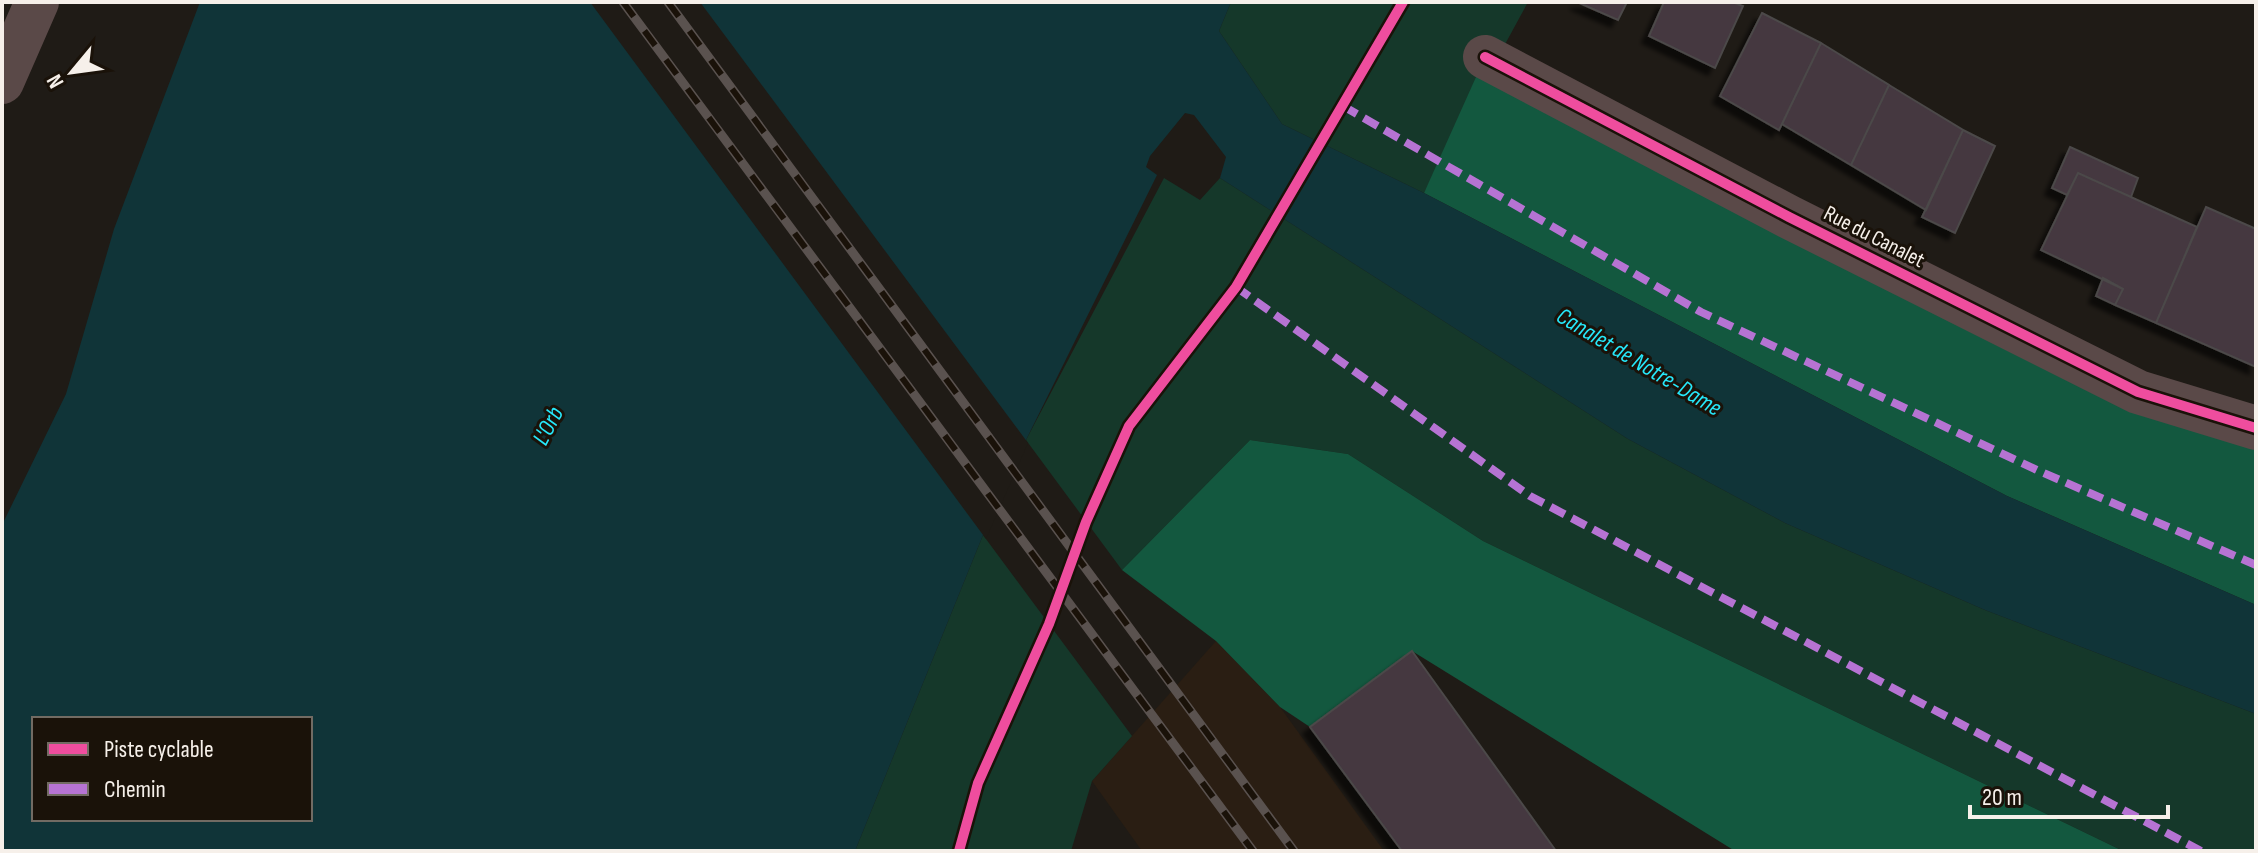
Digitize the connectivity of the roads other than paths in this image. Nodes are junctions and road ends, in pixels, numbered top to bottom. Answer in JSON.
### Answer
{"nodes":[{"id":1,"x":37,"y":2,"type":"edge"},
{"id":2,"x":1485,"y":57,"type":"dead end"},
{"id":3,"x":2,"y":82,"type":"edge"},
{"id":4,"x":2256,"y":428,"type":"edge"}],
"edges":[{"from":1,"to":3,"type":"street"},
{"from":2,"to":4,"type":"street","name":"Rue du Canalet"}]}
